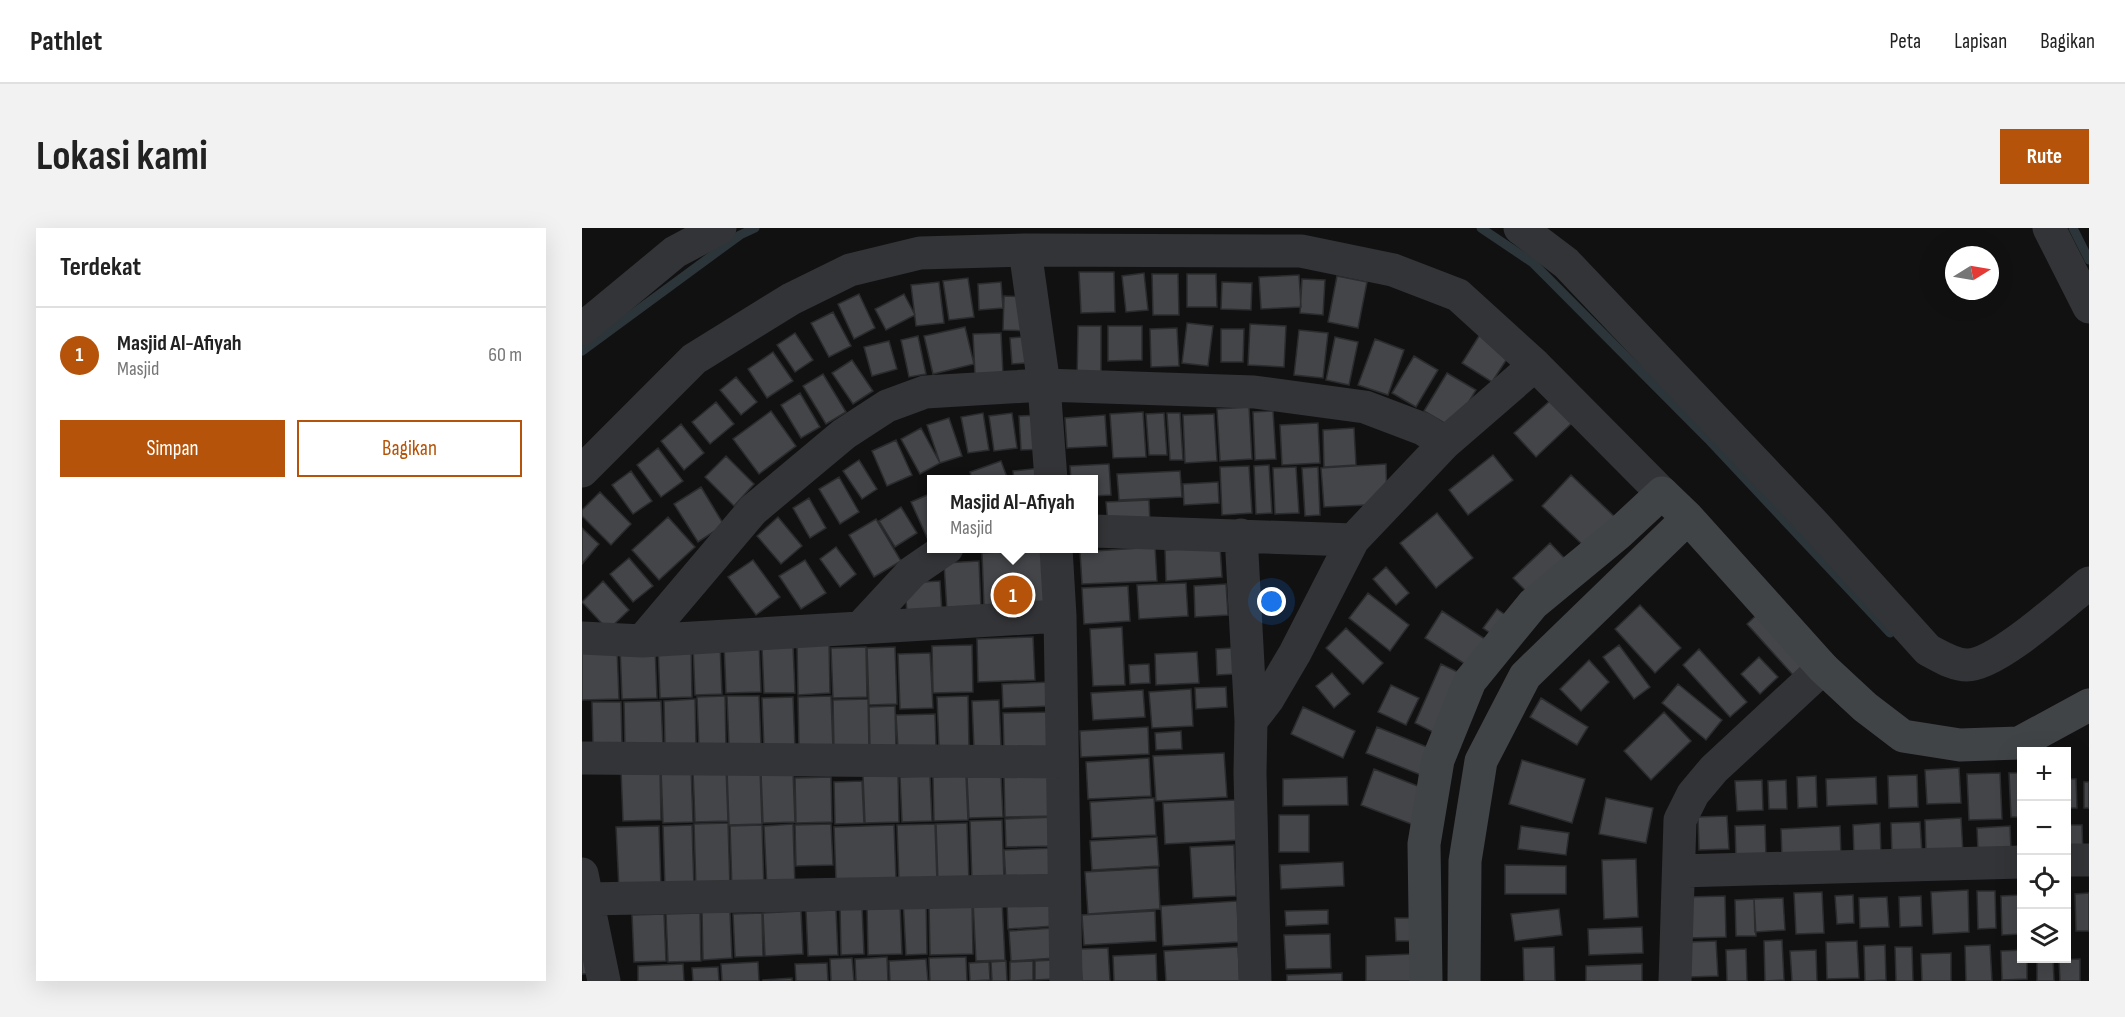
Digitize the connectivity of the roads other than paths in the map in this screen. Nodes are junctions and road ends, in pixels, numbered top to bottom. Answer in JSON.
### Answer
{"nodes":[{"id":1,"x":720,"y":228,"type":"edge"},
{"id":2,"x":1520,"y":228,"type":"edge"},
{"id":3,"x":2049,"y":228,"type":"edge"},
{"id":4,"x":1025,"y":250,"type":"junction"},
{"id":5,"x":2089,"y":307,"type":"edge"},
{"id":6,"x":582,"y":329,"type":"edge"},
{"id":7,"x":1535,"y":365,"type":"junction"},
{"id":8,"x":1044,"y":385,"type":"junction"},
{"id":9,"x":1445,"y":443,"type":"junction"},
{"id":10,"x":582,"y":471,"type":"edge"},
{"id":11,"x":1051,"y":475,"type":"edge"},
{"id":12,"x":1662,"y":493,"type":"junction"},
{"id":13,"x":1688,"y":518,"type":"junction"},
{"id":14,"x":1098,"y":531,"type":"edge"},
{"id":15,"x":1240,"y":535,"type":"junction"},
{"id":16,"x":1353,"y":540,"type":"junction"},
{"id":17,"x":941,"y":553,"type":"edge"},
{"id":18,"x":1056,"y":553,"type":"edge"},
{"id":19,"x":2089,"y":583,"type":"edge"},
{"id":20,"x":1060,"y":616,"type":"junction"},
{"id":21,"x":860,"y":628,"type":"junction"},
{"id":22,"x":582,"y":638,"type":"edge"},
{"id":23,"x":642,"y":641,"type":"junction"},
{"id":24,"x":1823,"y":668,"type":"junction"},
{"id":25,"x":2089,"y":705,"type":"edge"},
{"id":26,"x":1251,"y":721,"type":"junction"},
{"id":27,"x":582,"y":758,"type":"edge"},
{"id":28,"x":1062,"y":762,"type":"junction"},
{"id":29,"x":2071,"y":860,"type":"edge"},
{"id":30,"x":2089,"y":860,"type":"edge"},
{"id":31,"x":2017,"y":861,"type":"edge"},
{"id":32,"x":1678,"y":871,"type":"junction"},
{"id":33,"x":584,"y":886,"type":"edge"},
{"id":34,"x":1064,"y":890,"type":"junction"},
{"id":35,"x":604,"y":981,"type":"edge"},
{"id":36,"x":1066,"y":981,"type":"edge"},
{"id":37,"x":1255,"y":981,"type":"edge"},
{"id":38,"x":1426,"y":981,"type":"edge"},
{"id":39,"x":1464,"y":981,"type":"edge"},
{"id":40,"x":1675,"y":981,"type":"edge"}],
"edges":[{"from":1,"to":6,"type":"street"},
{"from":2,"to":19,"type":"street"},
{"from":3,"to":5,"type":"street"},
{"from":4,"to":7,"type":"street"},
{"from":4,"to":8,"type":"street"},
{"from":4,"to":10,"type":"street"},
{"from":7,"to":9,"type":"street"},
{"from":7,"to":12,"type":"street"},
{"from":8,"to":9,"type":"street"},
{"from":8,"to":11,"type":"street"},
{"from":8,"to":23,"type":"street"},
{"from":9,"to":16,"type":"street"},
{"from":12,"to":13,"type":"street"},
{"from":12,"to":38,"type":"street"},
{"from":13,"to":24,"type":"street"},
{"from":13,"to":39,"type":"street"},
{"from":14,"to":15,"type":"street"},
{"from":15,"to":16,"type":"street"},
{"from":15,"to":26,"type":"street"},
{"from":16,"to":26,"type":"street"},
{"from":17,"to":21,"type":"street"},
{"from":18,"to":20,"type":"street"},
{"from":20,"to":21,"type":"street"},
{"from":20,"to":28,"type":"street"},
{"from":21,"to":23,"type":"street"},
{"from":22,"to":23,"type":"street"},
{"from":24,"to":25,"type":"street"},
{"from":24,"to":32,"type":"street"},
{"from":26,"to":37,"type":"street"},
{"from":27,"to":28,"type":"street"},
{"from":28,"to":34,"type":"street"},
{"from":29,"to":30,"type":"street"},
{"from":31,"to":32,"type":"street"},
{"from":32,"to":40,"type":"street"},
{"from":33,"to":34,"type":"street"},
{"from":33,"to":35,"type":"street"},
{"from":34,"to":36,"type":"street"}]}
